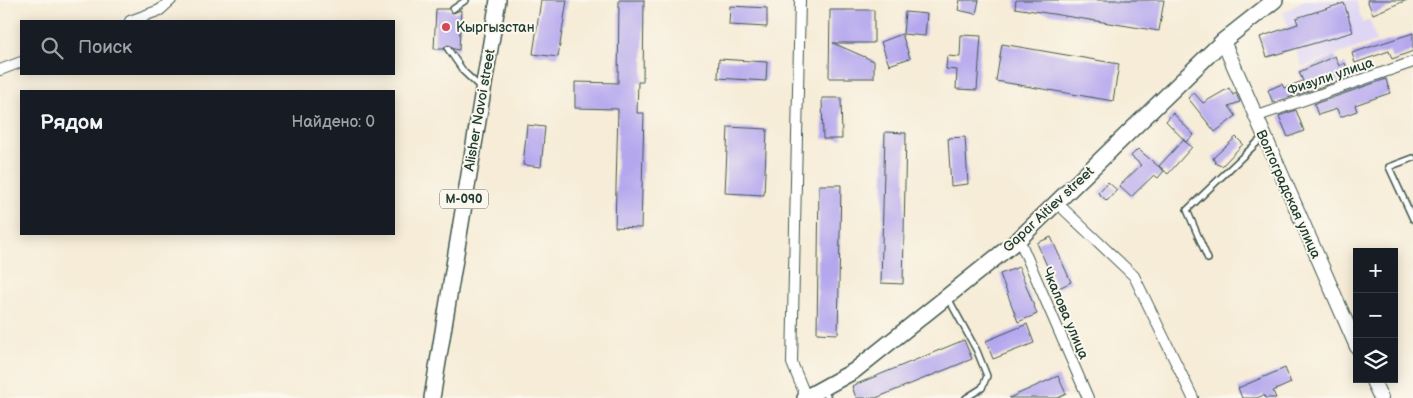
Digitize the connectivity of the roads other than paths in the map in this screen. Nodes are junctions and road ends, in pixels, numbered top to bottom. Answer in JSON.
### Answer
{"nodes":[{"id":1,"x":171,"y":0,"type":"edge"},
{"id":2,"x":466,"y":0,"type":"edge"},
{"id":3,"x":498,"y":0,"type":"edge"},
{"id":4,"x":800,"y":0,"type":"edge"},
{"id":5,"x":1275,"y":0,"type":"edge"},
{"id":6,"x":452,"y":10,"type":"dead end"},
{"id":7,"x":133,"y":20,"type":"edge"},
{"id":8,"x":1223,"y":41,"type":"junction"},
{"id":9,"x":448,"y":49,"type":"dead end"},
{"id":10,"x":20,"y":62,"type":"edge"},
{"id":11,"x":1413,"y":62,"type":"edge"},
{"id":12,"x":0,"y":70,"type":"edge"},
{"id":13,"x":482,"y":90,"type":"junction"},
{"id":14,"x":1255,"y":117,"type":"junction"},
{"id":15,"x":1264,"y":137,"type":"junction"},
{"id":16,"x":1413,"y":158,"type":"edge"},
{"id":17,"x":1057,"y":203,"type":"junction"},
{"id":18,"x":1413,"y":219,"type":"edge"},
{"id":19,"x":1019,"y":239,"type":"junction"},
{"id":20,"x":1208,"y":259,"type":"dead end"},
{"id":21,"x":948,"y":297,"type":"junction"},
{"id":22,"x":1353,"y":338,"type":"edge"},
{"id":23,"x":1374,"y":383,"type":"edge"},
{"id":24,"x":826,"y":393,"type":"edge"},
{"id":25,"x":432,"y":398,"type":"edge"},
{"id":26,"x":806,"y":398,"type":"edge"},
{"id":27,"x":966,"y":398,"type":"edge"},
{"id":28,"x":1088,"y":398,"type":"edge"},
{"id":29,"x":1193,"y":398,"type":"edge"},
{"id":30,"x":1381,"y":398,"type":"edge"}],
"edges":[{"from":1,"to":7,"type":"street"},
{"from":2,"to":6,"type":"lane"},
{"from":3,"to":13,"type":"main road","name":"Alisher Navoi street","number":"М-090"},
{"from":4,"to":26,"type":"street"},
{"from":5,"to":8,"type":"main road","name":"Gapar Aitiev street"},
{"from":8,"to":14,"type":"street","name":"Волгоградская улица"},
{"from":8,"to":17,"type":"main road","name":"Gapar Aitiev street"},
{"from":9,"to":13,"type":"lane"},
{"from":10,"to":12,"type":"street"},
{"from":11,"to":14,"type":"street","name":"Физули улица"},
{"from":13,"to":25,"type":"main road","name":"Alisher Navoi street","number":"М-090"},
{"from":14,"to":15,"type":"street","name":"Волгоградская улица"},
{"from":15,"to":20,"type":"lane"},
{"from":15,"to":22,"type":"street","name":"Волгоградская улица"},
{"from":16,"to":18,"type":"lane"},
{"from":17,"to":19,"type":"main road","name":"Gapar Aitiev street"},
{"from":17,"to":29,"type":"street"},
{"from":19,"to":21,"type":"main road","name":"Gapar Aitiev street"},
{"from":19,"to":28,"type":"street","name":"Чкалова улица"},
{"from":21,"to":24,"type":"main road","name":"Gapar Aitiev street"},
{"from":21,"to":27,"type":"lane"},
{"from":23,"to":30,"type":"street"},
{"from":24,"to":26,"type":"main road","name":"Gapar Aitiev street"}]}
